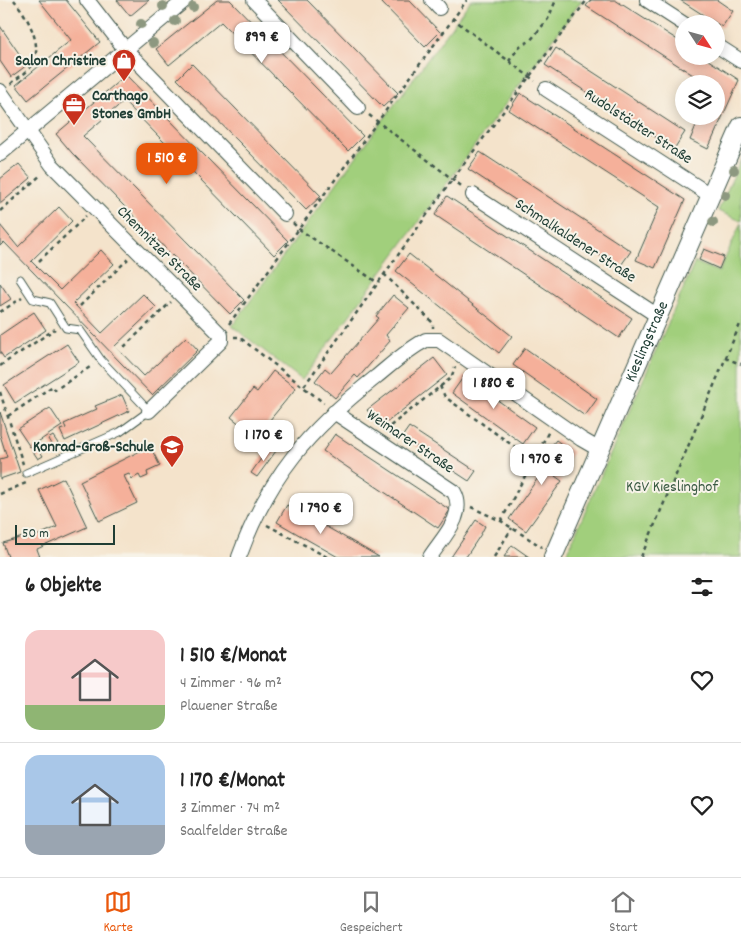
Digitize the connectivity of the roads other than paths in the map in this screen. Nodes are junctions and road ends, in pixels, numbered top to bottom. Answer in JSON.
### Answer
{"nodes":[{"id":1,"x":87,"y":0,"type":"edge"},
{"id":2,"x":185,"y":0,"type":"edge"},
{"id":3,"x":254,"y":0,"type":"edge"},
{"id":4,"x":647,"y":0,"type":"edge"},
{"id":5,"x":675,"y":18,"type":"edge"},
{"id":6,"x":125,"y":50,"type":"junction"},
{"id":7,"x":725,"y":51,"type":"edge"},
{"id":8,"x":741,"y":61,"type":"edge"},
{"id":9,"x":546,"y":89,"type":"dead end"},
{"id":10,"x":1,"y":92,"type":"edge"},
{"id":11,"x":358,"y":108,"type":"road end"},
{"id":12,"x":741,"y":126,"type":"edge"},
{"id":13,"x":27,"y":130,"type":"junction"},
{"id":14,"x":0,"y":154,"type":"edge"},
{"id":15,"x":473,"y":195,"type":"dead end"},
{"id":16,"x":710,"y":195,"type":"junction"},
{"id":17,"x":286,"y":214,"type":"dead end"},
{"id":18,"x":20,"y":279,"type":"dead end"},
{"id":19,"x":658,"y":316,"type":"junction"},
{"id":20,"x":149,"y":411,"type":"junction"},
{"id":21,"x":334,"y":412,"type":"junction"},
{"id":22,"x":600,"y":450,"type":"junction"},
{"id":23,"x":26,"y":473,"type":"road end"},
{"id":24,"x":553,"y":556,"type":"edge"},
{"id":25,"x":241,"y":557,"type":"edge"},
{"id":26,"x":430,"y":557,"type":"edge"}],
"edges":[{"from":1,"to":6,"type":"street"},
{"from":2,"to":6,"type":"street"},
{"from":3,"to":11,"type":"street"},
{"from":4,"to":5,"type":"street"},
{"from":6,"to":13,"type":"street"},
{"from":6,"to":17,"type":"street"},
{"from":7,"to":8,"type":"street"},
{"from":9,"to":16,"type":"street","name":"Rudolstädter Straße"},
{"from":10,"to":13,"type":"street","name":"Chemnitzer Straße"},
{"from":12,"to":16,"type":"street","name":"Kieslingstraße"},
{"from":13,"to":14,"type":"street"},
{"from":13,"to":20,"type":"street","name":"Chemnitzer Straße"},
{"from":15,"to":19,"type":"street","name":"Schmalkaldener Straße"},
{"from":16,"to":19,"type":"street","name":"Kieslingstraße"},
{"from":18,"to":20,"type":"lane"},
{"from":19,"to":22,"type":"street","name":"Kieslingstraße"},
{"from":20,"to":23,"type":"lane"},
{"from":21,"to":22,"type":"street"},
{"from":21,"to":25,"type":"street"},
{"from":21,"to":26,"type":"street","name":"Weimarer Straße"},
{"from":22,"to":24,"type":"street","name":"Kieslingstraße"}]}
